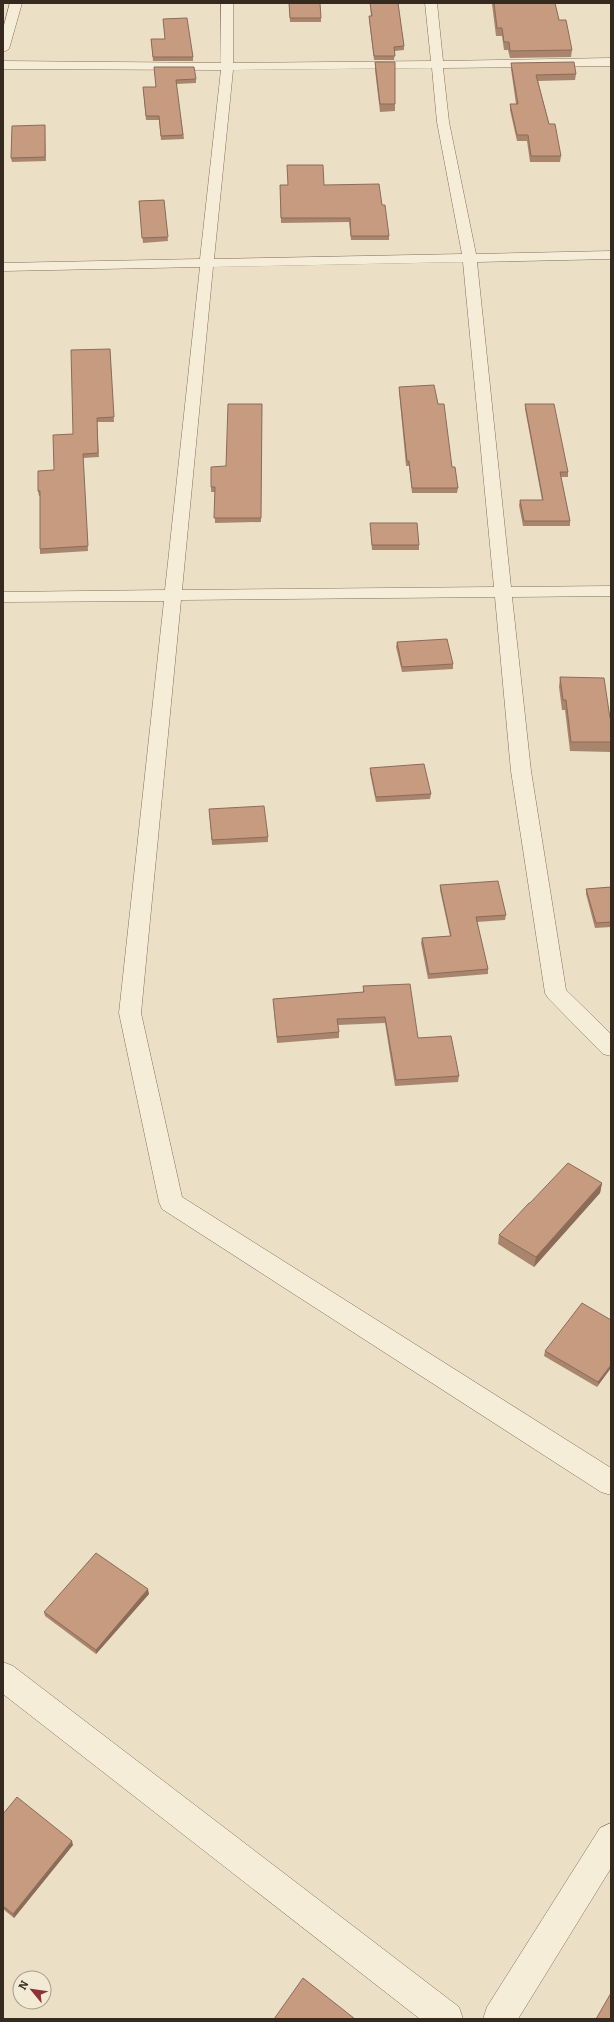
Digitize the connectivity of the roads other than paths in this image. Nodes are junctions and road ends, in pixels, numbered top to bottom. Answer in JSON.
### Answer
{"nodes":[{"id":1,"x":16,"y":3,"type":"edge"},
{"id":2,"x":228,"y":3,"type":"edge"},
{"id":3,"x":432,"y":3,"type":"edge"},
{"id":4,"x":4,"y":43,"type":"edge"},
{"id":5,"x":611,"y":62,"type":"edge"},
{"id":6,"x":438,"y":64,"type":"junction"},
{"id":7,"x":3,"y":65,"type":"edge"},
{"id":8,"x":227,"y":67,"type":"junction"},
{"id":9,"x":611,"y":255,"type":"edge"},
{"id":10,"x":470,"y":258,"type":"junction"},
{"id":11,"x":207,"y":263,"type":"junction"},
{"id":12,"x":3,"y":267,"type":"edge"},
{"id":13,"x":611,"y":591,"type":"edge"},
{"id":14,"x":503,"y":592,"type":"junction"},
{"id":15,"x":173,"y":596,"type":"junction"},
{"id":16,"x":3,"y":597,"type":"edge"},
{"id":17,"x":611,"y":1048,"type":"edge"},
{"id":18,"x":611,"y":1483,"type":"edge"},
{"id":19,"x":3,"y":1676,"type":"edge"},
{"id":20,"x":611,"y":1839,"type":"edge"},
{"id":21,"x":447,"y":2019,"type":"edge"},
{"id":22,"x":499,"y":2019,"type":"edge"}],
"edges":[{"from":1,"to":4,"type":"street"},
{"from":2,"to":8,"type":"street"},
{"from":3,"to":6,"type":"street"},
{"from":5,"to":6,"type":"street"},
{"from":6,"to":8,"type":"street"},
{"from":6,"to":10,"type":"street"},
{"from":7,"to":8,"type":"street"},
{"from":8,"to":11,"type":"street"},
{"from":9,"to":10,"type":"street"},
{"from":10,"to":11,"type":"street"},
{"from":10,"to":14,"type":"street"},
{"from":11,"to":12,"type":"street"},
{"from":11,"to":15,"type":"street"},
{"from":13,"to":14,"type":"street"},
{"from":14,"to":15,"type":"street"},
{"from":14,"to":17,"type":"street"},
{"from":15,"to":16,"type":"street"},
{"from":15,"to":18,"type":"street"},
{"from":19,"to":21,"type":"street"},
{"from":20,"to":22,"type":"street"}]}
